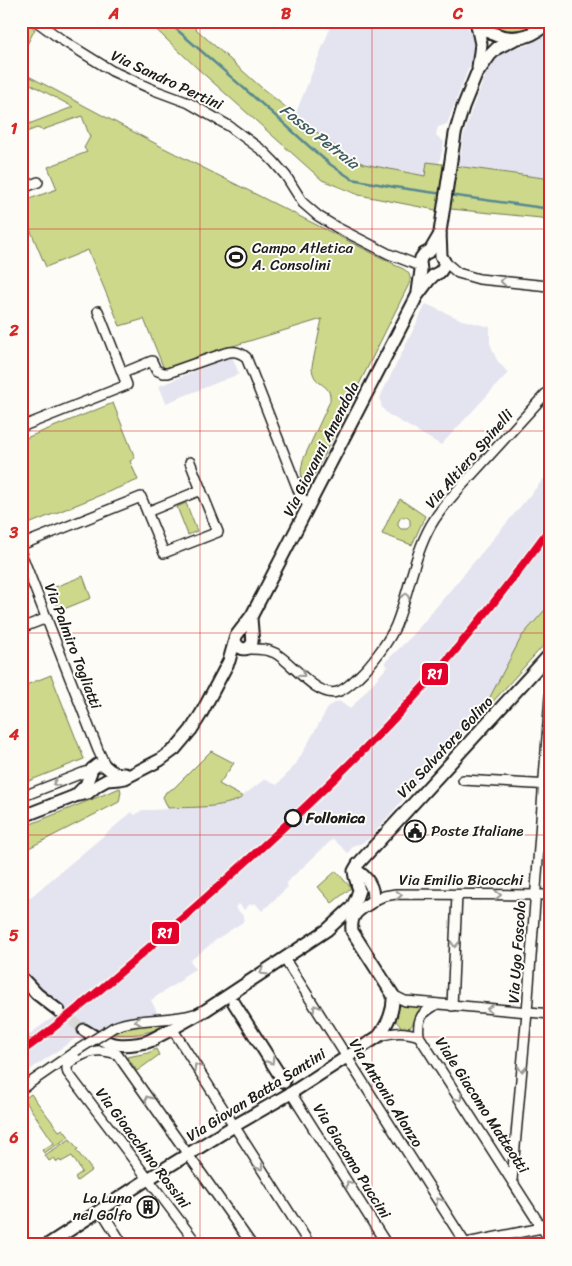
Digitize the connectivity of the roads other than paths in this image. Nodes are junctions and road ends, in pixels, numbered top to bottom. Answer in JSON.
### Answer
{"nodes":[{"id":1,"x":36,"y":21,"type":"edge"},
{"id":2,"x":477,"y":21,"type":"edge"},
{"id":3,"x":547,"y":24,"type":"edge"},
{"id":4,"x":517,"y":38,"type":"junction"},
{"id":5,"x":476,"y":75,"type":"junction"},
{"id":6,"x":38,"y":182,"type":"dead end"},
{"id":7,"x":21,"y":189,"type":"edge"},
{"id":8,"x":440,"y":232,"type":"junction"},
{"id":9,"x":427,"y":252,"type":"junction"},
{"id":10,"x":443,"y":258,"type":"junction"},
{"id":11,"x":399,"y":259,"type":"junction"},
{"id":12,"x":421,"y":268,"type":"junction"},
{"id":13,"x":434,"y":275,"type":"junction"},
{"id":14,"x":551,"y":287,"type":"edge"},
{"id":15,"x":417,"y":296,"type":"junction"},
{"id":16,"x":98,"y":311,"type":"dead end"},
{"id":17,"x":122,"y":373,"type":"junction"},
{"id":18,"x":551,"y":388,"type":"edge"},
{"id":19,"x":21,"y":428,"type":"edge"},
{"id":20,"x":190,"y":462,"type":"dead end"},
{"id":21,"x":201,"y":490,"type":"junction"},
{"id":22,"x":309,"y":505,"type":"junction"},
{"id":23,"x":147,"y":512,"type":"junction"},
{"id":24,"x":21,"y":545,"type":"edge"},
{"id":25,"x":21,"y":553,"type":"edge"},
{"id":26,"x":252,"y":616,"type":"junction"},
{"id":27,"x":47,"y":618,"type":"junction"},
{"id":28,"x":21,"y":628,"type":"edge"},
{"id":29,"x":252,"y":636,"type":"junction"},
{"id":30,"x":236,"y":637,"type":"junction"},
{"id":31,"x":244,"y":649,"type":"junction"},
{"id":32,"x":551,"y":653,"type":"edge"},
{"id":33,"x":229,"y":661,"type":"junction"},
{"id":34,"x":550,"y":696,"type":"edge"},
{"id":35,"x":98,"y":750,"type":"junction"},
{"id":36,"x":92,"y":771,"type":"junction"},
{"id":37,"x":105,"y":775,"type":"junction"},
{"id":38,"x":463,"y":780,"type":"dead end"},
{"id":39,"x":547,"y":785,"type":"edge"},
{"id":40,"x":75,"y":796,"type":"junction"},
{"id":41,"x":21,"y":797,"type":"edge"},
{"id":42,"x":21,"y":817,"type":"edge"},
{"id":43,"x":359,"y":868,"type":"junction"},
{"id":44,"x":359,"y":893,"type":"junction"},
{"id":45,"x":458,"y":895,"type":"junction"},
{"id":46,"x":551,"y":895,"type":"edge"},
{"id":47,"x":535,"y":896,"type":"junction"},
{"id":48,"x":372,"y":901,"type":"junction"},
{"id":49,"x":327,"y":930,"type":"junction"},
{"id":50,"x":352,"y":931,"type":"junction"},
{"id":51,"x":284,"y":958,"type":"junction"},
{"id":52,"x":21,"y":977,"type":"edge"},
{"id":53,"x":241,"y":986,"type":"junction"},
{"id":54,"x":393,"y":995,"type":"junction"},
{"id":55,"x":220,"y":1001,"type":"junction"},
{"id":56,"x":234,"y":1003,"type":"junction"},
{"id":57,"x":437,"y":1004,"type":"junction"},
{"id":58,"x":452,"y":1006,"type":"junction"},
{"id":59,"x":206,"y":1010,"type":"junction"},
{"id":60,"x":58,"y":1011,"type":"tunnel mouth"},
{"id":61,"x":527,"y":1012,"type":"junction"},
{"id":62,"x":551,"y":1014,"type":"edge"},
{"id":63,"x":84,"y":1030,"type":"tunnel mouth"},
{"id":64,"x":175,"y":1032,"type":"junction"},
{"id":65,"x":378,"y":1036,"type":"junction"},
{"id":66,"x":419,"y":1036,"type":"junction"},
{"id":67,"x":147,"y":1042,"type":"junction"},
{"id":68,"x":347,"y":1056,"type":"junction"},
{"id":69,"x":284,"y":1082,"type":"junction"},
{"id":70,"x":307,"y":1082,"type":"junction"},
{"id":71,"x":21,"y":1089,"type":"edge"},
{"id":72,"x":291,"y":1093,"type":"junction"},
{"id":73,"x":265,"y":1107,"type":"junction"},
{"id":74,"x":234,"y":1126,"type":"junction"},
{"id":75,"x":188,"y":1155,"type":"junction"},
{"id":76,"x":148,"y":1179,"type":"junction"},
{"id":77,"x":512,"y":1180,"type":"junction"},
{"id":78,"x":101,"y":1210,"type":"junction"},
{"id":79,"x":542,"y":1228,"type":"junction"},
{"id":80,"x":551,"y":1242,"type":"edge"},
{"id":81,"x":51,"y":1244,"type":"edge"},
{"id":82,"x":460,"y":1244,"type":"edge"},
{"id":83,"x":123,"y":1245,"type":"edge"},
{"id":84,"x":198,"y":1245,"type":"edge"},
{"id":85,"x":252,"y":1245,"type":"edge"},
{"id":86,"x":310,"y":1245,"type":"edge"},
{"id":87,"x":387,"y":1245,"type":"edge"}],
"edges":[{"from":1,"to":11,"type":"street","name":"Via Sandro Pertini"},
{"from":2,"to":4,"type":"main road"},
{"from":2,"to":5,"type":"street","name":"Via Giovanni Amendola"},
{"from":3,"to":4,"type":"main road"},
{"from":4,"to":5,"type":"street","name":"Via Giovanni Amendola"},
{"from":5,"to":8,"type":"street","name":"Via Giovanni Amendola"},
{"from":6,"to":7,"type":"street"},
{"from":8,"to":9,"type":"street","name":"Via Giovanni Amendola"},
{"from":8,"to":10,"type":"street","name":"Via Giovanni Amendola"},
{"from":9,"to":10,"type":"street"},
{"from":9,"to":11,"type":"street"},
{"from":9,"to":12,"type":"street","name":"Via Giovanni Amendola"},
{"from":10,"to":13,"type":"street","name":"Via Giovanni Amendola"},
{"from":14,"to":10,"type":"street","one_way":true},
{"from":11,"to":12,"type":"street","name":"Via Sandro Pertini"},
{"from":12,"to":13,"type":"street"},
{"from":12,"to":15,"type":"street","name":"Via Giovanni Amendola"},
{"from":13,"to":15,"type":"street","name":"Via Giovanni Amendola"},
{"from":15,"to":22,"type":"street","name":"Via Giovanni Amendola"},
{"from":16,"to":17,"type":"street"},
{"from":17,"to":19,"type":"street"},
{"from":17,"to":22,"type":"street"},
{"from":31,"to":18,"type":"street","name":"Via Altiero Spinelli","one_way":true},
{"from":20,"to":21,"type":"street"},
{"from":21,"to":23,"type":"street"},
{"from":21,"to":23,"type":"street"},
{"from":22,"to":26,"type":"street","name":"Via Giovanni Amendola"},
{"from":23,"to":24,"type":"street"},
{"from":25,"to":27,"type":"street","name":"Via Palmiro Togliatti"},
{"from":26,"to":29,"type":"street","name":"Via Giovanni Amendola"},
{"from":26,"to":30,"type":"street","name":"Via Giovanni Amendola"},
{"from":27,"to":28,"type":"street"},
{"from":27,"to":35,"type":"street","name":"Via Palmiro Togliatti"},
{"from":29,"to":30,"type":"street"},
{"from":29,"to":31,"type":"street","name":"Via Giovanni Amendola"},
{"from":30,"to":31,"type":"street"},
{"from":30,"to":33,"type":"street","name":"Via Giovanni Amendola"},
{"from":31,"to":33,"type":"street","name":"Via Giovanni Amendola"},
{"from":32,"to":43,"type":"street","name":"Via Salvatore Golino"},
{"from":33,"to":37,"type":"street","name":"Via Giovanni Amendola"},
{"from":34,"to":39,"type":"street","name":"Via Ugo Foscolo"},
{"from":35,"to":36,"type":"street"},
{"from":35,"to":37,"type":"street","name":"Via Palmiro Togliatti"},
{"from":36,"to":37,"type":"street","name":"Via Giovanni Amendola"},
{"from":36,"to":37,"type":"street"},
{"from":36,"to":40,"type":"street"},
{"from":36,"to":41,"type":"street","name":"Via Giovanni Amendola","one_way":true},
{"from":37,"to":40,"type":"street"},
{"from":38,"to":39,"type":"street"},
{"from":39,"to":47,"type":"street","name":"Via Ugo Foscolo"},
{"from":40,"to":42,"type":"street"},
{"from":43,"to":44,"type":"street"},
{"from":43,"to":48,"type":"street"},
{"from":44,"to":48,"type":"street"},
{"from":44,"to":49,"type":"street"},
{"from":45,"to":47,"type":"street","name":"Via Emilio Bicocchi","one_way":true},
{"from":48,"to":45,"type":"street","name":"Via Emilio Bicocchi","one_way":true},
{"from":45,"to":58,"type":"street","one_way":true},
{"from":46,"to":47,"type":"street","name":"Via Emilio Bicocchi"},
{"from":47,"to":61,"type":"street","name":"Via Ugo Foscolo"},
{"from":48,"to":50,"type":"street"},
{"from":49,"to":50,"type":"street"},
{"from":49,"to":51,"type":"street"},
{"from":50,"to":54,"type":"street"},
{"from":51,"to":53,"type":"street","one_way":true},
{"from":68,"to":51,"type":"street","name":"Via Antonio Alonzo","one_way":true},
{"from":52,"to":60,"type":"street"},
{"from":53,"to":55,"type":"street"},
{"from":53,"to":56,"type":"street"},
{"from":54,"to":57,"type":"street"},
{"from":54,"to":65,"type":"street"},
{"from":55,"to":56,"type":"street"},
{"from":55,"to":59,"type":"street"},
{"from":56,"to":69,"type":"street","one_way":true},
{"from":57,"to":58,"type":"street"},
{"from":57,"to":66,"type":"street"},
{"from":61,"to":58,"type":"street","one_way":true},
{"from":59,"to":64,"type":"street"},
{"from":59,"to":67,"type":"street"},
{"from":59,"to":71,"type":"street","one_way":true,"bridge":true},
{"from":61,"to":62,"type":"street"},
{"from":61,"to":77,"type":"street","name":"Via Ugo Foscolo","one_way":true},
{"from":63,"to":67,"type":"street"},
{"from":64,"to":67,"type":"street"},
{"from":74,"to":64,"type":"street","one_way":true},
{"from":65,"to":66,"type":"street"},
{"from":65,"to":68,"type":"street","name":"Via Giovan Batta Santini"},
{"from":66,"to":77,"type":"street","name":"Viale Giacomo Matteotti","one_way":true},
{"from":68,"to":70,"type":"street","name":"Via Giovan Batta Santini"},
{"from":82,"to":68,"type":"street","name":"Via Antonio Alonzo","one_way":true},
{"from":69,"to":70,"type":"street"},
{"from":69,"to":73,"type":"street"},
{"from":70,"to":72,"type":"street","name":"Via Giovan Batta Santini"},
{"from":72,"to":73,"type":"street","name":"Via Giovan Batta Santini"},
{"from":87,"to":72,"type":"street","name":"Via Giacomo Puccini","one_way":true},
{"from":73,"to":74,"type":"street","name":"Via Giovan Batta Santini"},
{"from":74,"to":75,"type":"street","name":"Via Giovan Batta Santini"},
{"from":74,"to":86,"type":"street","one_way":true},
{"from":75,"to":76,"type":"street","name":"Via Giovan Batta Santini"},
{"from":75,"to":76,"type":"street","name":"Via Gioacchino Rossini","one_way":true},
{"from":75,"to":85,"type":"street"},
{"from":76,"to":78,"type":"street","name":"Via Giovan Batta Santini"},
{"from":76,"to":84,"type":"street","name":"Via Gioacchino Rossini"},
{"from":77,"to":79,"type":"street","name":"Viale Giacomo Matteotti"},
{"from":78,"to":81,"type":"street","name":"Via Giovan Batta Santini"},
{"from":78,"to":83,"type":"street"},
{"from":79,"to":80,"type":"street","name":"Viale Giacomo Matteotti"},
{"from":79,"to":82,"type":"street"}]}
